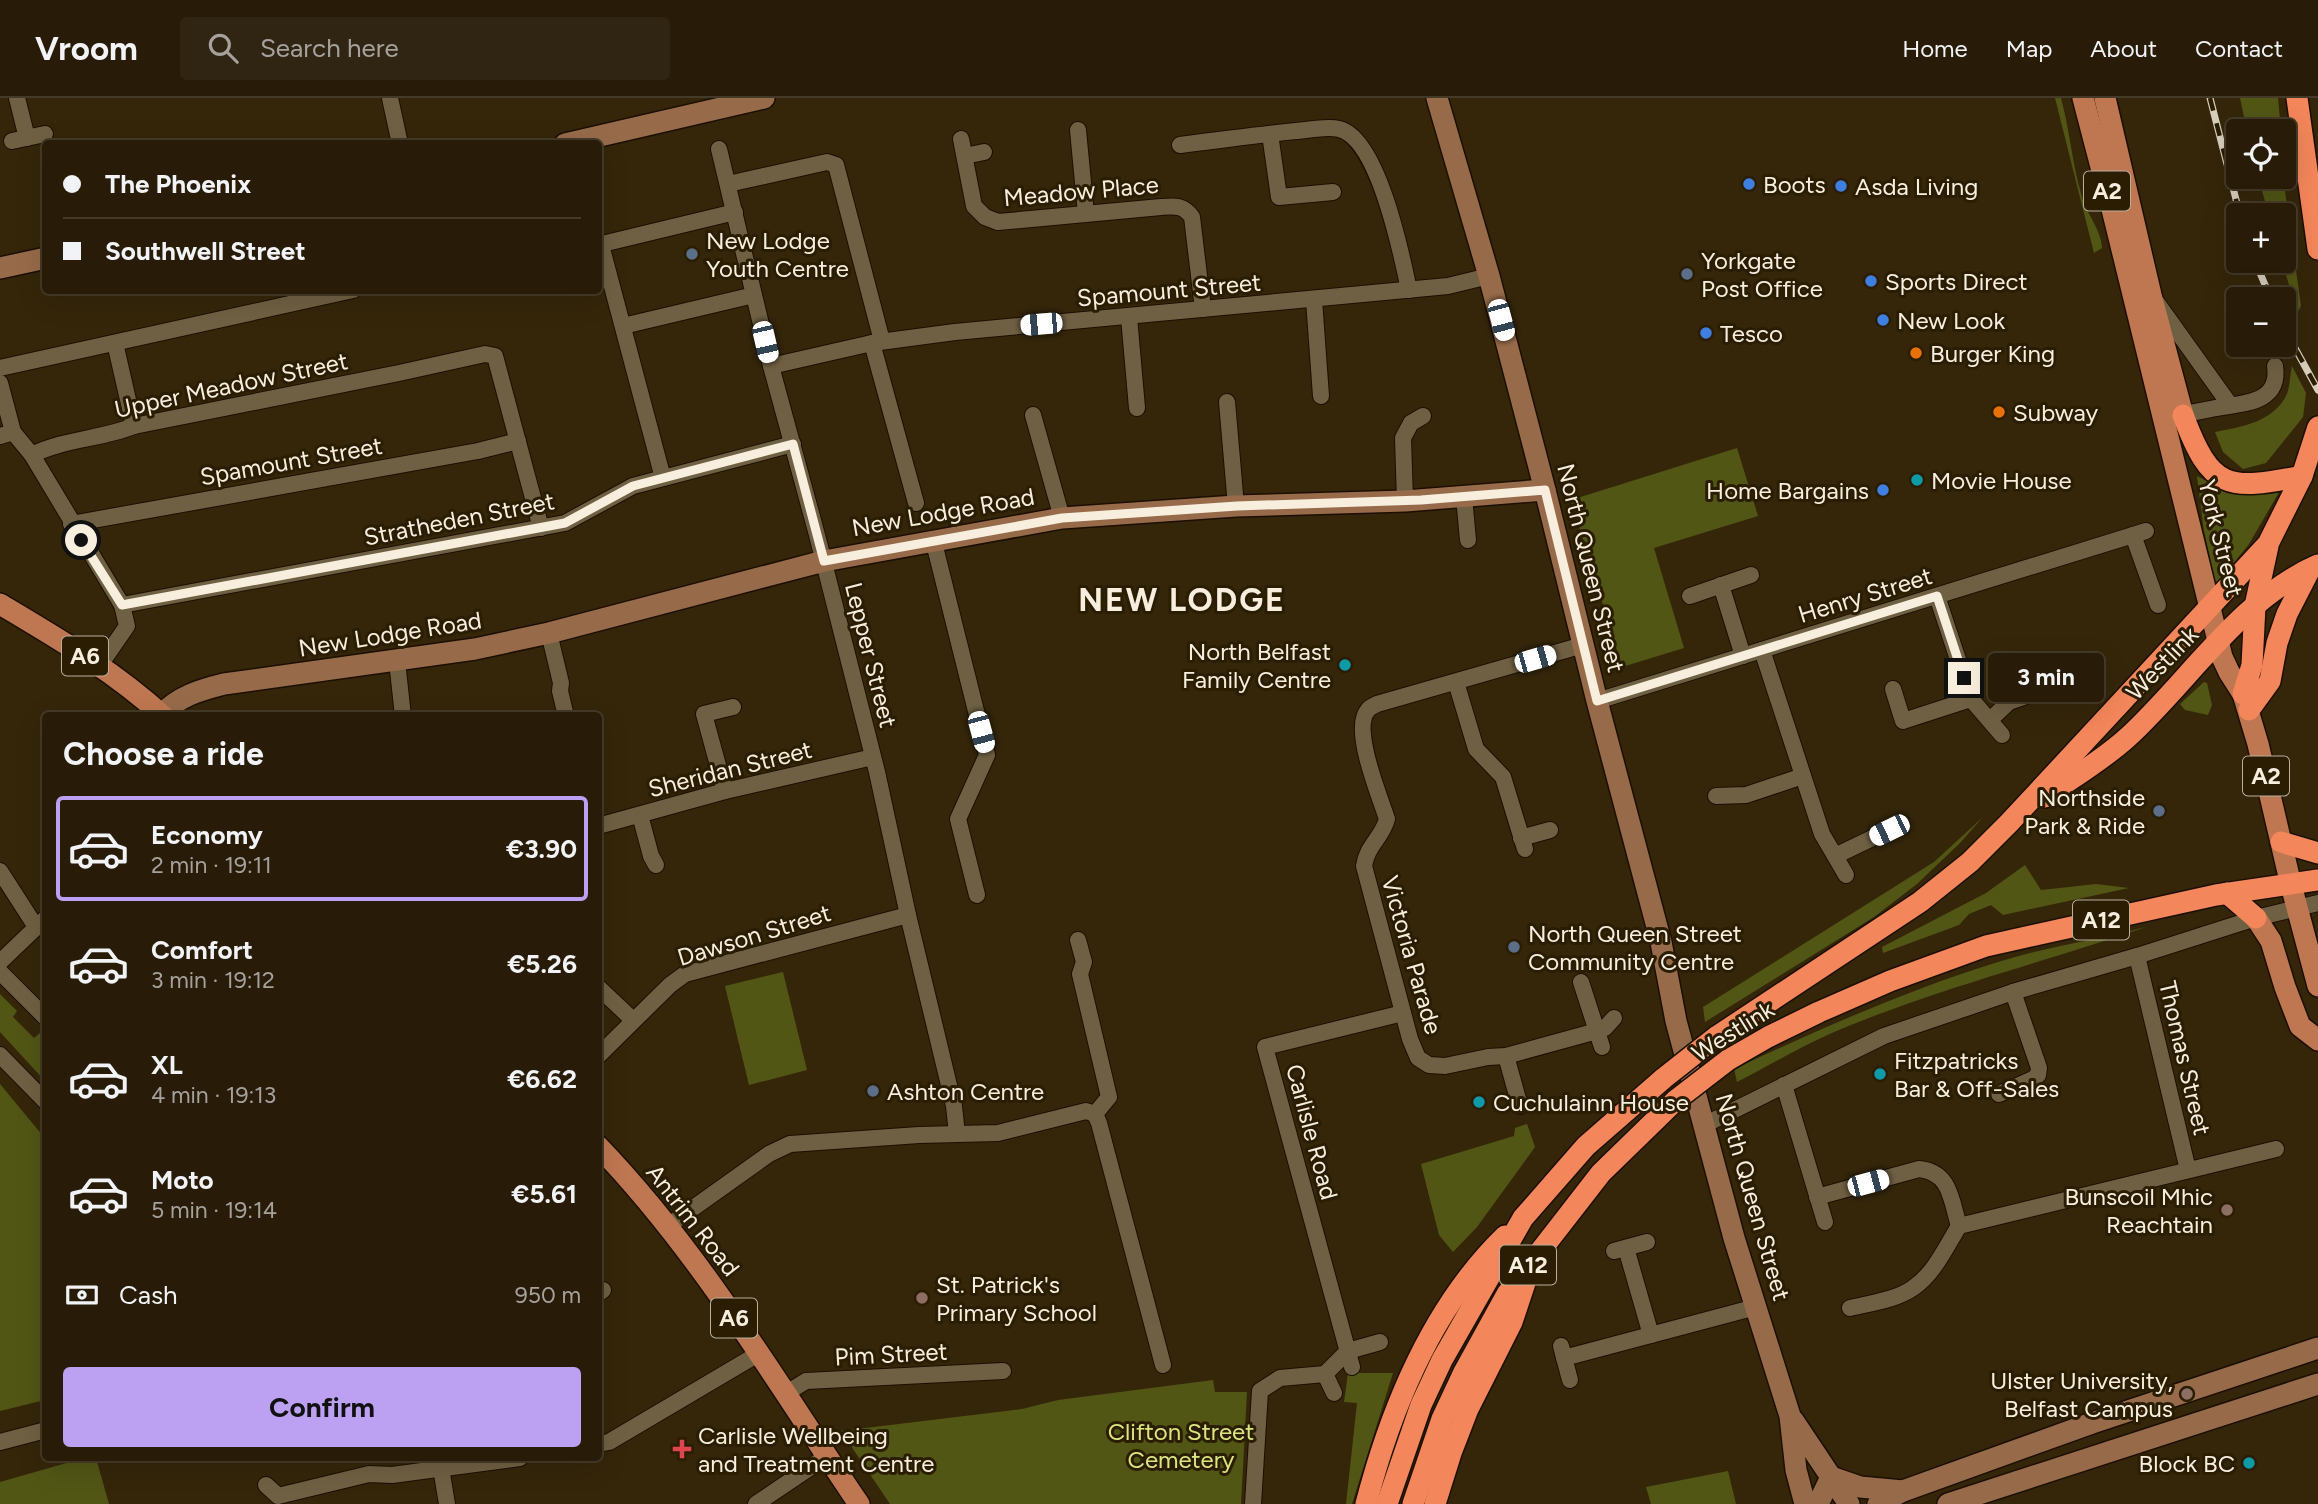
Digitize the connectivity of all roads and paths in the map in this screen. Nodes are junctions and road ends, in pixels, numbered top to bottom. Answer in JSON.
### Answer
{"nodes":[{"id":1,"x":16,"y":98,"type":"edge"},
{"id":2,"x":390,"y":98,"type":"edge"},
{"id":3,"x":764,"y":98,"type":"edge"},
{"id":4,"x":1437,"y":98,"type":"edge"},
{"id":5,"x":2082,"y":98,"type":"edge"},
{"id":6,"x":2105,"y":98,"type":"edge"},
{"id":7,"x":2297,"y":98,"type":"edge"},
{"id":8,"x":1078,"y":130,"type":"dead end"},
{"id":9,"x":45,"y":134,"type":"dead end"},
{"id":10,"x":1270,"y":134,"type":"junction"},
{"id":11,"x":961,"y":139,"type":"dead end"},
{"id":12,"x":399,"y":140,"type":"edge"},
{"id":13,"x":582,"y":140,"type":"edge"},
{"id":14,"x":1180,"y":145,"type":"dead end"},
{"id":15,"x":719,"y":149,"type":"dead end"},
{"id":16,"x":984,"y":152,"type":"dead end"},
{"id":17,"x":965,"y":156,"type":"junction"},
{"id":18,"x":728,"y":184,"type":"junction"},
{"id":19,"x":1333,"y":192,"type":"dead end"},
{"id":20,"x":735,"y":212,"type":"junction"},
{"id":21,"x":1086,"y":214,"type":"junction"},
{"id":22,"x":602,"y":245,"type":"edge"},
{"id":23,"x":2318,"y":249,"type":"edge"},
{"id":24,"x":602,"y":252,"type":"edge"},
{"id":25,"x":42,"y":259,"type":"edge"},
{"id":26,"x":0,"y":268,"type":"edge"},
{"id":27,"x":1489,"y":276,"type":"junction"},
{"id":28,"x":1409,"y":290,"type":"junction"},
{"id":29,"x":335,"y":294,"type":"edge"},
{"id":30,"x":754,"y":295,"type":"junction"},
{"id":31,"x":2151,"y":295,"type":"junction"},
{"id":32,"x":1314,"y":300,"type":"junction"},
{"id":33,"x":1203,"y":309,"type":"junction"},
{"id":34,"x":1129,"y":317,"type":"junction"},
{"id":35,"x":623,"y":326,"type":"junction"},
{"id":36,"x":877,"y":342,"type":"junction"},
{"id":37,"x":115,"y":343,"type":"junction"},
{"id":38,"x":771,"y":366,"type":"junction"},
{"id":39,"x":2275,"y":366,"type":"dead end"},
{"id":40,"x":0,"y":368,"type":"edge"},
{"id":41,"x":0,"y":383,"type":"edge"},
{"id":42,"x":1321,"y":396,"type":"dead end"},
{"id":43,"x":1227,"y":402,"type":"dead end"},
{"id":44,"x":2231,"y":405,"type":"junction"},
{"id":45,"x":1137,"y":408,"type":"dead end"},
{"id":46,"x":1033,"y":415,"type":"dead end"},
{"id":47,"x":1423,"y":416,"type":"dead end"},
{"id":48,"x":2174,"y":417,"type":"junction"},
{"id":49,"x":134,"y":426,"type":"junction"},
{"id":50,"x":2318,"y":428,"type":"edge"},
{"id":51,"x":7,"y":434,"type":"edge"},
{"id":52,"x":518,"y":441,"type":"junction"},
{"id":53,"x":793,"y":444,"type":"junction"},
{"id":54,"x":32,"y":455,"type":"junction"},
{"id":55,"x":2302,"y":476,"type":"junction"},
{"id":56,"x":663,"y":478,"type":"junction"},
{"id":57,"x":1545,"y":490,"type":"junction"},
{"id":58,"x":1464,"y":497,"type":"junction"},
{"id":59,"x":1405,"y":501,"type":"junction"},
{"id":60,"x":916,"y":502,"type":"dead end"},
{"id":61,"x":1237,"y":506,"type":"junction"},
{"id":62,"x":1062,"y":518,"type":"junction"},
{"id":63,"x":71,"y":523,"type":"junction"},
{"id":64,"x":541,"y":528,"type":"junction"},
{"id":65,"x":933,"y":539,"type":"junction"},
{"id":66,"x":1468,"y":540,"type":"dead end"},
{"id":67,"x":2268,"y":544,"type":"junction"},
{"id":68,"x":824,"y":561,"type":"junction"},
{"id":69,"x":2315,"y":566,"type":"edge"},
{"id":70,"x":1751,"y":575,"type":"dead end"},
{"id":71,"x":1721,"y":585,"type":"junction"},
{"id":72,"x":1690,"y":596,"type":"dead end"},
{"id":73,"x":1937,"y":596,"type":"junction"},
{"id":74,"x":0,"y":604,"type":"edge"},
{"id":75,"x":122,"y":605,"type":"junction"},
{"id":76,"x":2158,"y":605,"type":"dead end"},
{"id":77,"x":2255,"y":606,"type":"junction"},
{"id":78,"x":2211,"y":607,"type":"junction"},
{"id":79,"x":549,"y":633,"type":"junction"},
{"id":80,"x":2219,"y":642,"type":"junction"},
{"id":81,"x":1583,"y":645,"type":"junction"},
{"id":82,"x":1762,"y":650,"type":"junction"},
{"id":83,"x":1743,"y":656,"type":"junction"},
{"id":84,"x":397,"y":661,"type":"junction"},
{"id":85,"x":100,"y":665,"type":"junction"},
{"id":86,"x":1456,"y":682,"type":"junction"},
{"id":87,"x":1892,"y":689,"type":"dead end"},
{"id":88,"x":2032,"y":694,"type":"dead end"},
{"id":89,"x":1971,"y":699,"type":"junction"},
{"id":90,"x":1597,"y":701,"type":"junction"},
{"id":91,"x":2246,"y":702,"type":"junction"},
{"id":92,"x":733,"y":707,"type":"dead end"},
{"id":93,"x":159,"y":712,"type":"edge"},
{"id":94,"x":164,"y":712,"type":"edge"},
{"id":95,"x":403,"y":712,"type":"edge"},
{"id":96,"x":565,"y":712,"type":"edge"},
{"id":97,"x":1990,"y":720,"type":"junction"},
{"id":98,"x":2002,"y":735,"type":"dead end"},
{"id":99,"x":873,"y":757,"type":"junction"},
{"id":100,"x":1803,"y":776,"type":"junction"},
{"id":101,"x":725,"y":792,"type":"junction"},
{"id":102,"x":1716,"y":796,"type":"dead end"},
{"id":103,"x":640,"y":815,"type":"junction"},
{"id":104,"x":2009,"y":823,"type":"junction"},
{"id":105,"x":602,"y":825,"type":"edge"},
{"id":106,"x":1550,"y":830,"type":"dead end"},
{"id":107,"x":1889,"y":830,"type":"dead end"},
{"id":108,"x":2281,"y":842,"type":"junction"},
{"id":109,"x":2318,"y":853,"type":"edge"},
{"id":110,"x":1835,"y":856,"type":"junction"},
{"id":111,"x":656,"y":865,"type":"dead end"},
{"id":112,"x":0,"y":872,"type":"edge"},
{"id":113,"x":1846,"y":875,"type":"dead end"},
{"id":114,"x":2318,"y":880,"type":"edge"},
{"id":115,"x":2291,"y":885,"type":"junction"},
{"id":116,"x":2227,"y":893,"type":"junction"},
{"id":117,"x":977,"y":895,"type":"dead end"},
{"id":118,"x":2318,"y":904,"type":"edge"},
{"id":119,"x":2297,"y":908,"type":"junction"},
{"id":120,"x":908,"y":915,"type":"junction"},
{"id":121,"x":2256,"y":918,"type":"junction"},
{"id":122,"x":41,"y":923,"type":"edge"},
{"id":123,"x":1078,"y":940,"type":"dead end"},
{"id":124,"x":2137,"y":956,"type":"junction"},
{"id":125,"x":0,"y":962,"type":"edge"},
{"id":126,"x":0,"y":972,"type":"edge"},
{"id":127,"x":1581,"y":982,"type":"dead end"},
{"id":128,"x":2318,"y":986,"type":"edge"},
{"id":129,"x":602,"y":991,"type":"edge"},
{"id":130,"x":2013,"y":992,"type":"junction"},
{"id":131,"x":1403,"y":1013,"type":"junction"},
{"id":132,"x":42,"y":1014,"type":"edge"},
{"id":133,"x":1614,"y":1018,"type":"dead end"},
{"id":134,"x":633,"y":1020,"type":"junction"},
{"id":135,"x":1597,"y":1031,"type":"junction"},
{"id":136,"x":2318,"y":1040,"type":"edge"},
{"id":137,"x":1602,"y":1047,"type":"dead end"},
{"id":138,"x":602,"y":1052,"type":"edge"},
{"id":139,"x":0,"y":1055,"type":"edge"},
{"id":140,"x":1506,"y":1056,"type":"junction"},
{"id":141,"x":1784,"y":1085,"type":"junction"},
{"id":142,"x":1999,"y":1094,"type":"dead end"},
{"id":143,"x":42,"y":1098,"type":"edge"},
{"id":144,"x":1520,"y":1106,"type":"dead end"},
{"id":145,"x":1095,"y":1114,"type":"junction"},
{"id":146,"x":1704,"y":1125,"type":"junction"},
{"id":147,"x":957,"y":1134,"type":"junction"},
{"id":148,"x":2276,"y":1149,"type":"dead end"},
{"id":149,"x":602,"y":1155,"type":"edge"},
{"id":150,"x":2188,"y":1170,"type":"junction"},
{"id":151,"x":1817,"y":1196,"type":"junction"},
{"id":152,"x":1523,"y":1218,"type":"junction"},
{"id":153,"x":1825,"y":1222,"type":"dead end"},
{"id":154,"x":668,"y":1226,"type":"junction"},
{"id":155,"x":1959,"y":1226,"type":"junction"},
{"id":156,"x":1647,"y":1242,"type":"dead end"},
{"id":157,"x":1533,"y":1259,"type":"junction"},
{"id":158,"x":1756,"y":1307,"type":"junction"},
{"id":159,"x":1850,"y":1308,"type":"dead end"},
{"id":160,"x":1651,"y":1335,"type":"junction"},
{"id":161,"x":1380,"y":1342,"type":"dead end"},
{"id":162,"x":2318,"y":1348,"type":"edge"},
{"id":163,"x":758,"y":1354,"type":"junction"},
{"id":164,"x":1350,"y":1359,"type":"junction"},
{"id":165,"x":1163,"y":1365,"type":"dead end"},
{"id":166,"x":1003,"y":1371,"type":"dead end"},
{"id":167,"x":1325,"y":1374,"type":"junction"},
{"id":168,"x":1570,"y":1380,"type":"dead end"},
{"id":169,"x":2318,"y":1384,"type":"edge"},
{"id":170,"x":1334,"y":1393,"type":"dead end"},
{"id":171,"x":785,"y":1394,"type":"junction"},
{"id":172,"x":1790,"y":1416,"type":"junction"},
{"id":173,"x":42,"y":1431,"type":"edge"},
{"id":174,"x":0,"y":1442,"type":"edge"},
{"id":175,"x":602,"y":1443,"type":"edge"},
{"id":176,"x":827,"y":1456,"type":"junction"},
{"id":177,"x":496,"y":1461,"type":"edge"},
{"id":178,"x":441,"y":1468,"type":"junction"},
{"id":179,"x":1825,"y":1469,"type":"junction"},
{"id":180,"x":1903,"y":1491,"type":"junction"},
{"id":181,"x":274,"y":1495,"type":"edge"},
{"id":182,"x":1982,"y":1499,"type":"edge"},
{"id":183,"x":1808,"y":1500,"type":"edge"},
{"id":184,"x":447,"y":1504,"type":"edge"},
{"id":185,"x":756,"y":1504,"type":"edge"},
{"id":186,"x":859,"y":1504,"type":"edge"},
{"id":187,"x":1253,"y":1504,"type":"edge"},
{"id":188,"x":1366,"y":1504,"type":"edge"},
{"id":189,"x":1387,"y":1504,"type":"edge"},
{"id":190,"x":1413,"y":1504,"type":"edge"},
{"id":191,"x":1435,"y":1504,"type":"edge"},
{"id":192,"x":1849,"y":1504,"type":"edge"},
{"id":193,"x":1878,"y":1504,"type":"edge"},
{"id":194,"x":1948,"y":1504,"type":"edge"}],
"edges":[{"from":1,"to":9,"type":"street"},
{"from":2,"to":12,"type":"street"},
{"from":3,"to":13,"type":"main road"},
{"from":4,"to":27,"type":"main road","name":"North Queen Street"},
{"from":5,"to":48,"type":"main road","name":"York Street","number":"A2"},
{"from":6,"to":31,"type":"main road","name":"York Street","number":"A2"},
{"from":7,"to":23,"type":"highway"},
{"from":8,"to":21,"type":"street"},
{"from":10,"to":14,"type":"street"},
{"from":10,"to":19,"type":"street"},
{"from":10,"to":28,"type":"street"},
{"from":11,"to":17,"type":"street","name":"Meadow Place"},
{"from":15,"to":18,"type":"street","name":"Lepper Street"},
{"from":16,"to":17,"type":"street","name":"Meadow Place"},
{"from":17,"to":21,"type":"street","name":"Meadow Place"},
{"from":18,"to":20,"type":"street","name":"Lepper Street"},
{"from":18,"to":36,"type":"street"},
{"from":20,"to":22,"type":"street"},
{"from":20,"to":30,"type":"street","name":"Lepper Street"},
{"from":21,"to":33,"type":"street","name":"Meadow Place"},
{"from":24,"to":35,"type":"street"},
{"from":25,"to":26,"type":"main road"},
{"from":27,"to":28,"type":"street","name":"Spamount Street"},
{"from":27,"to":57,"type":"main road","name":"North Queen Street"},
{"from":28,"to":32,"type":"street","name":"Spamount Street"},
{"from":29,"to":37,"type":"street"},
{"from":30,"to":35,"type":"street"},
{"from":30,"to":38,"type":"street","name":"Lepper Street"},
{"from":31,"to":44,"type":"street"},
{"from":31,"to":48,"type":"main road","name":"York Street","number":"A2"},
{"from":32,"to":33,"type":"street","name":"Spamount Street"},
{"from":32,"to":42,"type":"street"},
{"from":33,"to":34,"type":"street","name":"Spamount Street"},
{"from":34,"to":36,"type":"street","name":"Spamount Street"},
{"from":34,"to":45,"type":"street"},
{"from":35,"to":56,"type":"street"},
{"from":36,"to":38,"type":"street","name":"Spamount Street"},
{"from":36,"to":60,"type":"street"},
{"from":37,"to":40,"type":"street"},
{"from":37,"to":49,"type":"street"},
{"from":38,"to":53,"type":"street","name":"Lepper Street"},
{"from":39,"to":44,"type":"street"},
{"from":41,"to":51,"type":"street"},
{"from":43,"to":61,"type":"street"},
{"from":44,"to":48,"type":"street"},
{"from":46,"to":62,"type":"street"},
{"from":47,"to":59,"type":"street"},
{"from":48,"to":55,"type":"highway"},
{"from":48,"to":78,"type":"main road","name":"York Street","number":"A2"},
{"from":49,"to":52,"type":"street","name":"Upper Meadow Street"},
{"from":49,"to":54,"type":"street","name":"Upper Meadow Street"},
{"from":50,"to":55,"type":"highway"},
{"from":51,"to":54,"type":"street"},
{"from":52,"to":63,"type":"street","name":"Spamount Street"},
{"from":52,"to":64,"type":"street"},
{"from":53,"to":56,"type":"street","name":"Stratheden Street"},
{"from":53,"to":68,"type":"street","name":"Lepper Street"},
{"from":54,"to":63,"type":"street"},
{"from":55,"to":67,"type":"highway"},
{"from":56,"to":64,"type":"street","name":"Stratheden Street"},
{"from":57,"to":58,"type":"main road","name":"New Lodge Road"},
{"from":57,"to":81,"type":"main road","name":"North Queen Street"},
{"from":58,"to":59,"type":"main road","name":"New Lodge Road"},
{"from":58,"to":66,"type":"street"},
{"from":59,"to":61,"type":"main road","name":"New Lodge Road"},
{"from":61,"to":62,"type":"main road","name":"New Lodge Road"},
{"from":62,"to":65,"type":"main road","name":"New Lodge Road"},
{"from":63,"to":75,"type":"street"},
{"from":64,"to":75,"type":"street","name":"Stratheden Street"},
{"from":65,"to":68,"type":"main road","name":"New Lodge Road"},
{"from":65,"to":117,"type":"street"},
{"from":67,"to":77,"type":"highway"},
{"from":67,"to":78,"type":"highway","name":"Westlink"},
{"from":68,"to":79,"type":"main road","name":"New Lodge Road"},
{"from":68,"to":99,"type":"street","name":"Lepper Street"},
{"from":69,"to":77,"type":"highway","name":"Westlink","number":"A12"},
{"from":69,"to":91,"type":"highway"},
{"from":70,"to":71,"type":"street"},
{"from":71,"to":72,"type":"street"},
{"from":71,"to":83,"type":"street"},
{"from":73,"to":76,"type":"street","name":"Henry Street"},
{"from":73,"to":82,"type":"street","name":"Henry Street"},
{"from":73,"to":89,"type":"street"},
{"from":74,"to":85,"type":"main road","number":"A6"},
{"from":75,"to":85,"type":"street"},
{"from":77,"to":80,"type":"highway","name":"Westlink","number":"A12"},
{"from":77,"to":91,"type":"highway"},
{"from":78,"to":80,"type":"main road","name":"York Street","number":"A2"},
{"from":78,"to":104,"type":"highway","name":"Westlink","number":"A12"},
{"from":79,"to":84,"type":"main road","name":"New Lodge Road"},
{"from":79,"to":96,"type":"street"},
{"from":80,"to":91,"type":"main road","name":"York Street","number":"A2"},
{"from":80,"to":104,"type":"highway","name":"Westlink","number":"A12"},
{"from":81,"to":86,"type":"street","name":"Victoria Parade"},
{"from":81,"to":90,"type":"main road","name":"North Queen Street"},
{"from":82,"to":83,"type":"street","name":"Henry Street"},
{"from":82,"to":100,"type":"street"},
{"from":83,"to":90,"type":"street","name":"Henry Street"},
{"from":84,"to":94,"type":"main road","name":"New Lodge Road"},
{"from":84,"to":95,"type":"street"},
{"from":85,"to":93,"type":"main road","number":"A6"},
{"from":86,"to":106,"type":"street"},
{"from":86,"to":131,"type":"street","name":"Victoria Parade"},
{"from":87,"to":89,"type":"street"},
{"from":88,"to":97,"type":"street"},
{"from":89,"to":97,"type":"street"},
{"from":90,"to":146,"type":"main road","name":"North Queen Street"},
{"from":91,"to":108,"type":"main road","name":"York Street","number":"A2"},
{"from":92,"to":101,"type":"street"},
{"from":97,"to":98,"type":"street"},
{"from":99,"to":101,"type":"street","name":"Sheridan Street"},
{"from":99,"to":120,"type":"street","name":"Lepper Street"},
{"from":100,"to":102,"type":"street"},
{"from":100,"to":110,"type":"street"},
{"from":101,"to":103,"type":"street","name":"Sheridan Street"},
{"from":103,"to":105,"type":"street","name":"Sheridan Street"},
{"from":103,"to":111,"type":"street"},
{"from":104,"to":152,"type":"highway","name":"Westlink","number":"A12","bridge":true},
{"from":107,"to":110,"type":"street"},
{"from":108,"to":109,"type":"highway"},
{"from":108,"to":115,"type":"main road","name":"York Street","number":"A2"},
{"from":110,"to":113,"type":"street"},
{"from":112,"to":122,"type":"street"},
{"from":114,"to":115,"type":"highway","number":"A12"},
{"from":115,"to":116,"type":"highway","name":"Westlink","number":"A12"},
{"from":115,"to":119,"type":"main road","name":"York Street","number":"A2"},
{"from":116,"to":121,"type":"highway"},
{"from":116,"to":157,"type":"highway","name":"Westlink","number":"A12","bridge":true},
{"from":118,"to":119,"type":"street"},
{"from":119,"to":121,"type":"street"},
{"from":119,"to":128,"type":"main road","name":"York Street","number":"A2"},
{"from":120,"to":134,"type":"street","name":"Dawson Street"},
{"from":120,"to":147,"type":"street","name":"Lepper Street"},
{"from":121,"to":124,"type":"street"},
{"from":121,"to":136,"type":"main road"},
{"from":122,"to":125,"type":"street"},
{"from":123,"to":145,"type":"street"},
{"from":124,"to":130,"type":"street"},
{"from":124,"to":150,"type":"street","name":"Thomas Street"},
{"from":126,"to":132,"type":"street"},
{"from":127,"to":135,"type":"street"},
{"from":129,"to":134,"type":"street"},
{"from":130,"to":141,"type":"street"},
{"from":130,"to":142,"type":"street"},
{"from":131,"to":140,"type":"street","name":"Victoria Parade"},
{"from":131,"to":164,"type":"street","name":"Carlisle Road"},
{"from":133,"to":135,"type":"street","name":"Victoria Parade"},
{"from":134,"to":138,"type":"street","name":"Dawson Street"},
{"from":135,"to":137,"type":"street"},
{"from":135,"to":140,"type":"street","name":"Victoria Parade"},
{"from":139,"to":143,"type":"street"},
{"from":140,"to":144,"type":"street"},
{"from":141,"to":146,"type":"street"},
{"from":141,"to":151,"type":"street"},
{"from":145,"to":147,"type":"street"},
{"from":145,"to":165,"type":"street"},
{"from":146,"to":158,"type":"main road","name":"North Queen Street"},
{"from":147,"to":154,"type":"street"},
{"from":148,"to":150,"type":"street"},
{"from":149,"to":154,"type":"main road","name":"Antrim Road","number":"A6"},
{"from":150,"to":155,"type":"street"},
{"from":151,"to":153,"type":"street"},
{"from":151,"to":155,"type":"street"},
{"from":152,"to":188,"type":"highway"},
{"from":152,"to":189,"type":"highway","name":"Westlink","number":"A12"},
{"from":154,"to":163,"type":"main road","name":"Antrim Road","number":"A6"},
{"from":155,"to":159,"type":"street"},
{"from":156,"to":160,"type":"street"},
{"from":157,"to":190,"type":"highway","name":"Westlink","number":"A12"},
{"from":157,"to":191,"type":"highway"},
{"from":158,"to":160,"type":"street"},
{"from":158,"to":172,"type":"main road","name":"North Queen Street"},
{"from":160,"to":168,"type":"street"},
{"from":161,"to":164,"type":"street"},
{"from":162,"to":180,"type":"main road"},
{"from":163,"to":171,"type":"main road","name":"Antrim Road","number":"A6"},
{"from":163,"to":175,"type":"street"},
{"from":164,"to":167,"type":"street"},
{"from":166,"to":171,"type":"street","name":"Pim Street"},
{"from":167,"to":170,"type":"street"},
{"from":167,"to":187,"type":"street"},
{"from":169,"to":182,"type":"main road"},
{"from":171,"to":176,"type":"main road","name":"Antrim Road","number":"A6"},
{"from":172,"to":179,"type":"main road","name":"North Queen Street"},
{"from":172,"to":183,"type":"main road","name":"North Queen Street"},
{"from":173,"to":174,"type":"street"},
{"from":176,"to":185,"type":"street"},
{"from":176,"to":186,"type":"main road","name":"Antrim Road","number":"A6"},
{"from":177,"to":178,"type":"street"},
{"from":178,"to":181,"type":"street"},
{"from":178,"to":184,"type":"street"},
{"from":179,"to":180,"type":"main road"},
{"from":179,"to":183,"type":"main road"},
{"from":179,"to":192,"type":"main road","name":"North Queen Street"},
{"from":180,"to":193,"type":"main road"},
{"from":182,"to":194,"type":"main road"}]}
